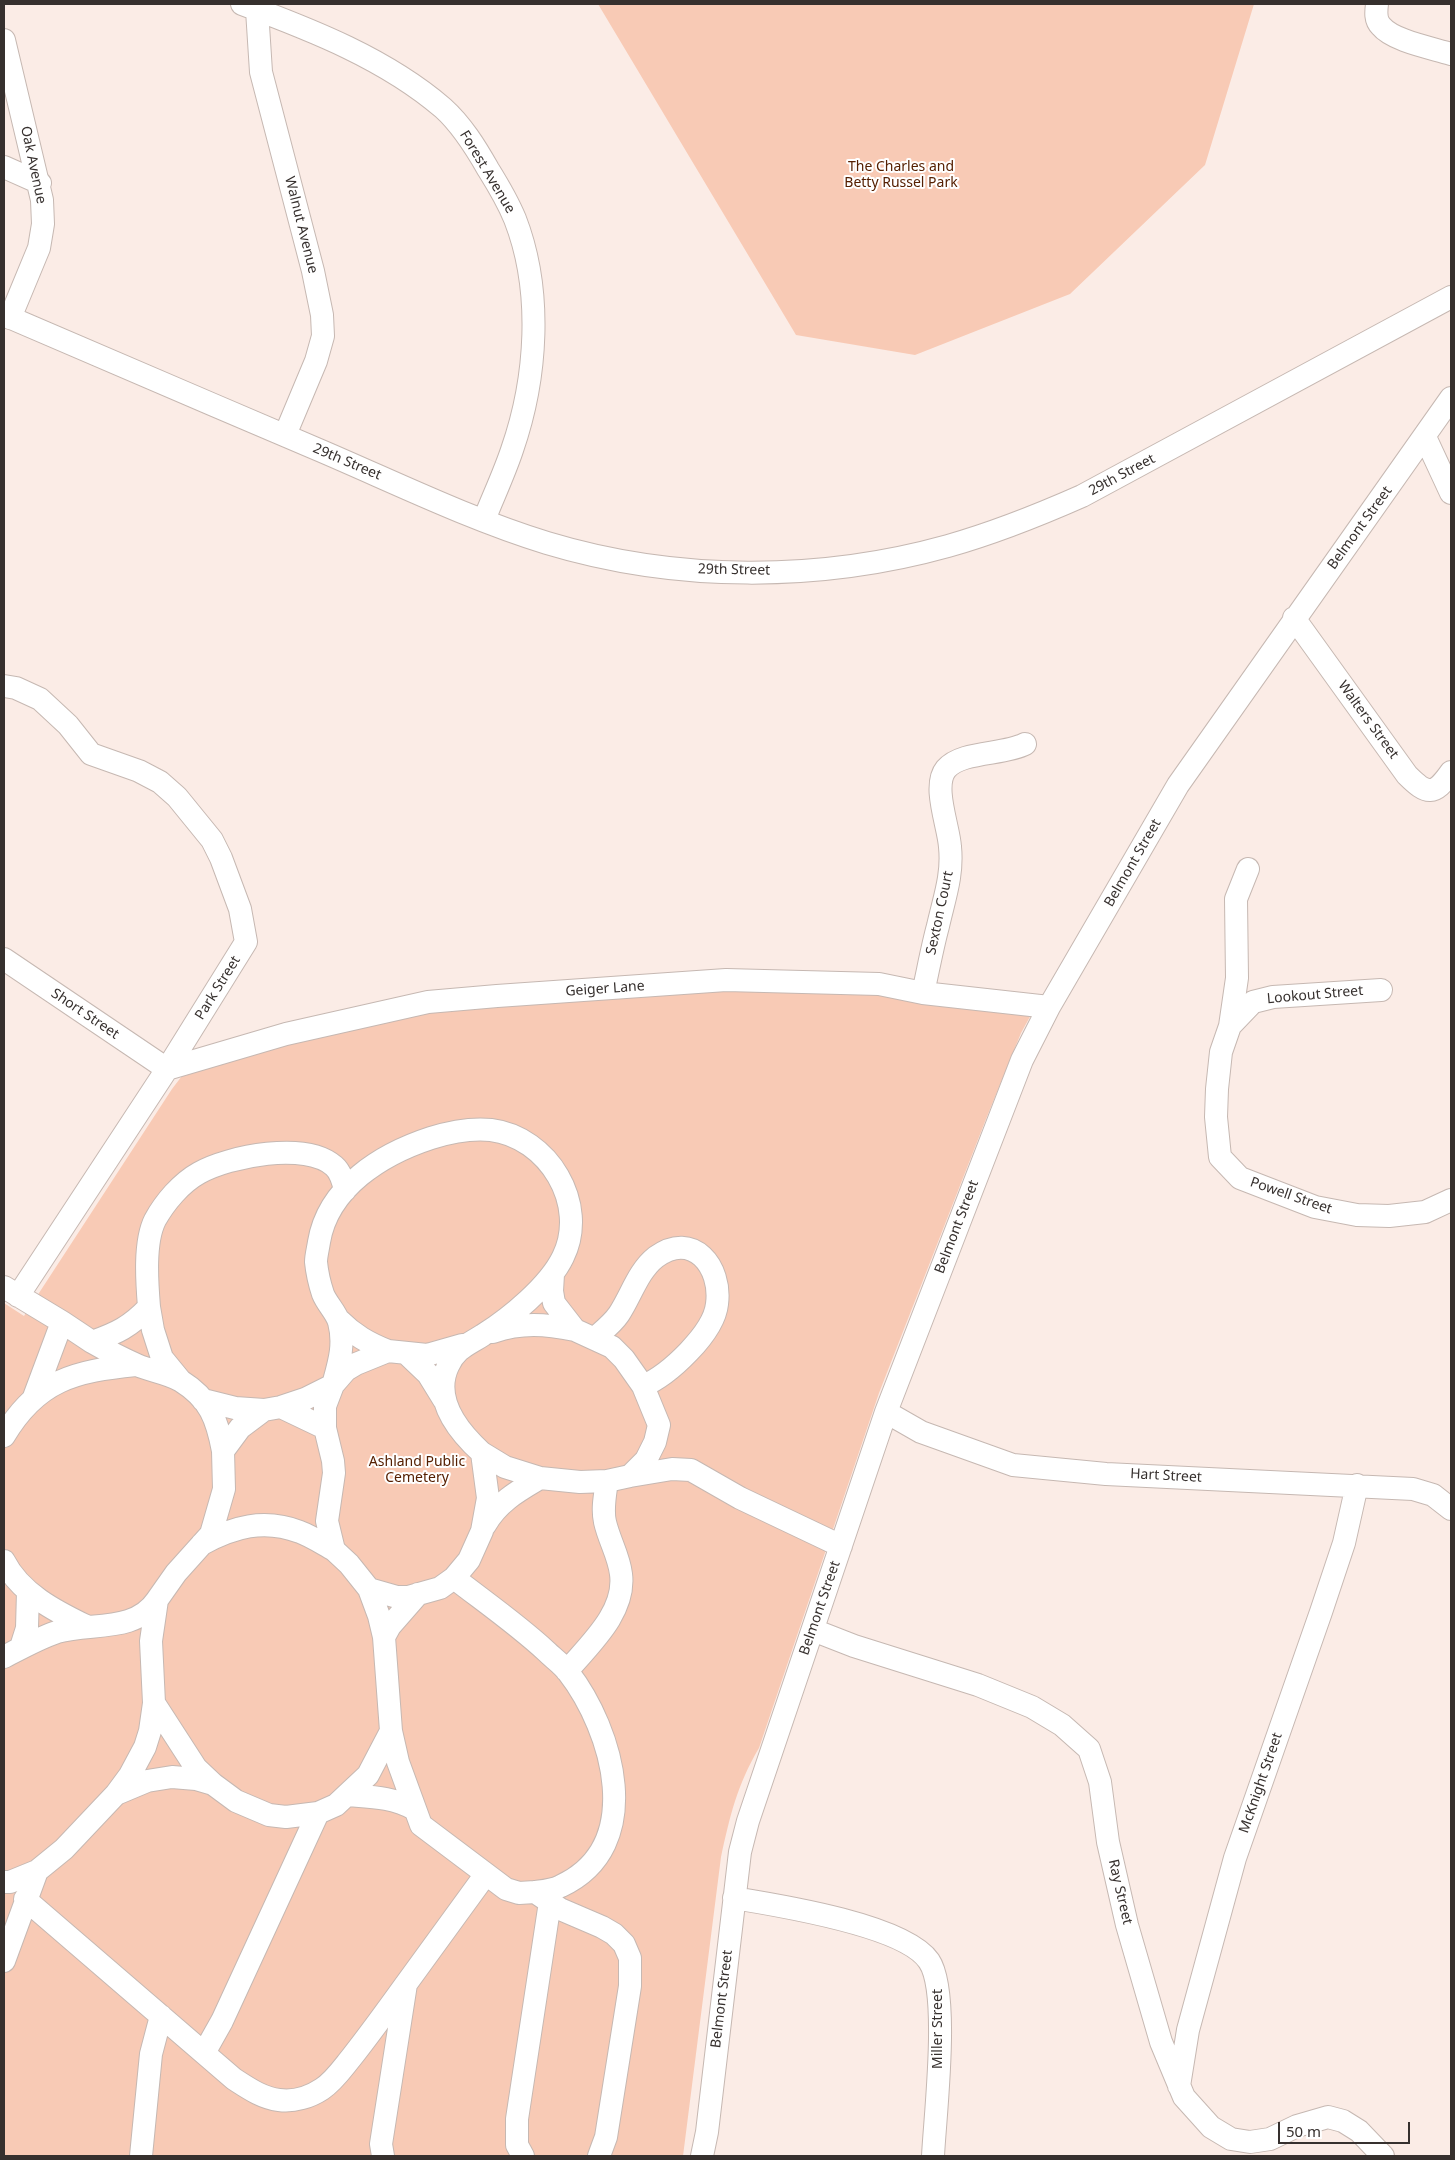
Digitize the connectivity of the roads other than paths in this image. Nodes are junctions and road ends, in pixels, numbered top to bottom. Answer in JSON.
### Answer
{"nodes":[{"id":1,"x":1377,"y":4,"type":"edge"},
{"id":2,"x":250,"y":7,"type":"edge"},
{"id":3,"x":4,"y":40,"type":"edge"},
{"id":4,"x":1451,"y":54,"type":"edge"},
{"id":5,"x":4,"y":167,"type":"edge"},
{"id":6,"x":40,"y":183,"type":"junction"},
{"id":7,"x":1451,"y":297,"type":"edge"},
{"id":8,"x":7,"y":317,"type":"edge"},
{"id":9,"x":1451,"y":398,"type":"edge"},
{"id":10,"x":285,"y":435,"type":"junction"},
{"id":11,"x":1425,"y":438,"type":"junction"},
{"id":12,"x":1451,"y":493,"type":"edge"},
{"id":13,"x":484,"y":520,"type":"junction"},
{"id":14,"x":1294,"y":618,"type":"junction"},
{"id":15,"x":4,"y":686,"type":"edge"},
{"id":16,"x":1025,"y":744,"type":"dead end"},
{"id":17,"x":1451,"y":772,"type":"edge"},
{"id":18,"x":1248,"y":869,"type":"dead end"},
{"id":19,"x":4,"y":959,"type":"edge"},
{"id":20,"x":1381,"y":990,"type":"dead end"},
{"id":21,"x":924,"y":993,"type":"junction"},
{"id":22,"x":1049,"y":1008,"type":"junction"},
{"id":23,"x":1230,"y":1026,"type":"junction"},
{"id":24,"x":167,"y":1069,"type":"junction"},
{"id":25,"x":378,"y":1161,"type":"junction"},
{"id":26,"x":334,"y":1166,"type":"junction"},
{"id":27,"x":345,"y":1190,"type":"junction"},
{"id":28,"x":1451,"y":1200,"type":"edge"},
{"id":29,"x":553,"y":1274,"type":"junction"},
{"id":30,"x":11,"y":1292,"type":"edge"},
{"id":31,"x":149,"y":1307,"type":"junction"},
{"id":32,"x":339,"y":1320,"type":"junction"},
{"id":33,"x":62,"y":1322,"type":"junction"},
{"id":34,"x":585,"y":1334,"type":"junction"},
{"id":35,"x":482,"y":1335,"type":"junction"},
{"id":36,"x":92,"y":1342,"type":"junction"},
{"id":37,"x":462,"y":1345,"type":"junction"},
{"id":38,"x":398,"y":1352,"type":"junction"},
{"id":39,"x":136,"y":1365,"type":"junction"},
{"id":40,"x":180,"y":1380,"type":"junction"},
{"id":41,"x":332,"y":1385,"type":"junction"},
{"id":42,"x":643,"y":1386,"type":"junction"},
{"id":43,"x":34,"y":1397,"type":"junction"},
{"id":44,"x":203,"y":1400,"type":"junction"},
{"id":45,"x":444,"y":1400,"type":"junction"},
{"id":46,"x":272,"y":1409,"type":"junction"},
{"id":47,"x":886,"y":1412,"type":"junction"},
{"id":48,"x":659,"y":1426,"type":"junction"},
{"id":49,"x":325,"y":1428,"type":"junction"},
{"id":50,"x":4,"y":1436,"type":"edge"},
{"id":51,"x":223,"y":1451,"type":"junction"},
{"id":52,"x":482,"y":1453,"type":"junction"},
{"id":53,"x":691,"y":1470,"type":"junction"},
{"id":54,"x":630,"y":1476,"type":"junction"},
{"id":55,"x":540,"y":1478,"type":"junction"},
{"id":56,"x":606,"y":1481,"type":"junction"},
{"id":57,"x":1357,"y":1485,"type":"junction"},
{"id":58,"x":1449,"y":1500,"type":"edge"},
{"id":59,"x":482,"y":1531,"type":"junction"},
{"id":60,"x":202,"y":1544,"type":"junction"},
{"id":61,"x":841,"y":1546,"type":"junction"},
{"id":62,"x":334,"y":1550,"type":"junction"},
{"id":63,"x":4,"y":1561,"type":"edge"},
{"id":64,"x":454,"y":1578,"type":"junction"},
{"id":65,"x":369,"y":1589,"type":"junction"},
{"id":66,"x":28,"y":1591,"type":"junction"},
{"id":67,"x":418,"y":1594,"type":"junction"},
{"id":68,"x":157,"y":1600,"type":"junction"},
{"id":69,"x":86,"y":1626,"type":"junction"},
{"id":70,"x":813,"y":1630,"type":"junction"},
{"id":71,"x":384,"y":1638,"type":"junction"},
{"id":72,"x":12,"y":1652,"type":"edge"},
{"id":73,"x":567,"y":1671,"type":"junction"},
{"id":74,"x":154,"y":1703,"type":"junction"},
{"id":75,"x":391,"y":1731,"type":"junction"},
{"id":76,"x":213,"y":1784,"type":"junction"},
{"id":77,"x":116,"y":1794,"type":"junction"},
{"id":78,"x":347,"y":1795,"type":"junction"},
{"id":79,"x":414,"y":1809,"type":"junction"},
{"id":80,"x":318,"y":1813,"type":"junction"},
{"id":81,"x":37,"y":1871,"type":"junction"},
{"id":82,"x":486,"y":1874,"type":"junction"},
{"id":83,"x":4,"y":1882,"type":"edge"},
{"id":84,"x":543,"y":1897,"type":"junction"},
{"id":85,"x":734,"y":1898,"type":"junction"},
{"id":86,"x":25,"y":1899,"type":"junction"},
{"id":87,"x":4,"y":1961,"type":"edge"},
{"id":88,"x":406,"y":1984,"type":"junction"},
{"id":89,"x":161,"y":2016,"type":"junction"},
{"id":90,"x":204,"y":2054,"type":"junction"},
{"id":91,"x":1179,"y":2086,"type":"junction"},
{"id":92,"x":141,"y":2156,"type":"edge"},
{"id":93,"x":383,"y":2156,"type":"edge"},
{"id":94,"x":523,"y":2156,"type":"edge"},
{"id":95,"x":599,"y":2156,"type":"edge"},
{"id":96,"x":702,"y":2156,"type":"edge"},
{"id":97,"x":933,"y":2156,"type":"edge"},
{"id":98,"x":1383,"y":2156,"type":"edge"}],
"edges":[{"from":1,"to":4,"type":"street"},
{"from":2,"to":10,"type":"street","name":"Walnut Avenue"},
{"from":2,"to":13,"type":"street","name":"Forest Avenue"},
{"from":3,"to":6,"type":"street","name":"Oak Avenue"},
{"from":5,"to":6,"type":"street"},
{"from":6,"to":8,"type":"street","name":"Oak Avenue"},
{"from":7,"to":13,"type":"street","name":"29th Street"},
{"from":8,"to":10,"type":"street","name":"29th Street"},
{"from":9,"to":11,"type":"street","name":"Belmont Street"},
{"from":10,"to":13,"type":"street","name":"29th Street"},
{"from":11,"to":12,"type":"street"},
{"from":11,"to":14,"type":"street","name":"Belmont Street"},
{"from":14,"to":17,"type":"street","name":"Walters Street"},
{"from":14,"to":22,"type":"street","name":"Belmont Street"},
{"from":15,"to":24,"type":"street","name":"Park Street"},
{"from":16,"to":21,"type":"street","name":"Sexton Court"},
{"from":18,"to":23,"type":"street","name":"Powell Street"},
{"from":19,"to":24,"type":"street","name":"Short Street"},
{"from":20,"to":23,"type":"street","name":"Lookout Street"},
{"from":21,"to":22,"type":"street","name":"Geiger Lane"},
{"from":21,"to":24,"type":"street","name":"Geiger Lane"},
{"from":22,"to":47,"type":"street","name":"Belmont Street"},
{"from":23,"to":28,"type":"street","name":"Powell Street"},
{"from":24,"to":30,"type":"street","name":"Park Street"},
{"from":25,"to":26,"type":"street"},
{"from":25,"to":27,"type":"street"},
{"from":25,"to":29,"type":"street"},
{"from":26,"to":27,"type":"street"},
{"from":26,"to":31,"type":"street"},
{"from":27,"to":32,"type":"street"},
{"from":29,"to":34,"type":"street"},
{"from":29,"to":35,"type":"street"},
{"from":30,"to":33,"type":"street"},
{"from":31,"to":36,"type":"street"},
{"from":31,"to":40,"type":"street"},
{"from":32,"to":38,"type":"street"},
{"from":32,"to":41,"type":"street"},
{"from":33,"to":36,"type":"street"},
{"from":33,"to":43,"type":"street"},
{"from":34,"to":35,"type":"street"},
{"from":34,"to":42,"type":"street"},
{"from":34,"to":42,"type":"street"},
{"from":35,"to":37,"type":"street"},
{"from":36,"to":39,"type":"street"},
{"from":37,"to":38,"type":"street"},
{"from":37,"to":45,"type":"street"},
{"from":38,"to":41,"type":"street"},
{"from":38,"to":45,"type":"street"},
{"from":39,"to":40,"type":"street"},
{"from":39,"to":43,"type":"street"},
{"from":40,"to":44,"type":"street"},
{"from":41,"to":46,"type":"street"},
{"from":41,"to":49,"type":"street"},
{"from":42,"to":48,"type":"street"},
{"from":43,"to":50,"type":"street"},
{"from":44,"to":46,"type":"street"},
{"from":44,"to":51,"type":"street"},
{"from":45,"to":52,"type":"street"},
{"from":46,"to":49,"type":"street"},
{"from":46,"to":51,"type":"street"},
{"from":47,"to":57,"type":"street","name":"Hart Street"},
{"from":47,"to":61,"type":"street","name":"Belmont Street"},
{"from":48,"to":53,"type":"street"},
{"from":48,"to":54,"type":"street"},
{"from":49,"to":62,"type":"street"},
{"from":51,"to":60,"type":"street"},
{"from":52,"to":55,"type":"street"},
{"from":52,"to":59,"type":"street"},
{"from":53,"to":54,"type":"street"},
{"from":53,"to":61,"type":"street"},
{"from":54,"to":56,"type":"street"},
{"from":55,"to":56,"type":"street"},
{"from":55,"to":59,"type":"street"},
{"from":56,"to":73,"type":"street"},
{"from":57,"to":58,"type":"street","name":"Hart Street"},
{"from":57,"to":91,"type":"street","name":"McKnight Street"},
{"from":59,"to":64,"type":"street"},
{"from":60,"to":62,"type":"street"},
{"from":60,"to":68,"type":"street"},
{"from":61,"to":70,"type":"street","name":"Belmont Street"},
{"from":62,"to":65,"type":"street"},
{"from":63,"to":66,"type":"street"},
{"from":64,"to":67,"type":"street"},
{"from":64,"to":73,"type":"street"},
{"from":65,"to":67,"type":"street"},
{"from":65,"to":71,"type":"street"},
{"from":66,"to":69,"type":"street"},
{"from":66,"to":72,"type":"street"},
{"from":67,"to":71,"type":"street"},
{"from":68,"to":69,"type":"street"},
{"from":68,"to":74,"type":"street"},
{"from":69,"to":72,"type":"street"},
{"from":70,"to":85,"type":"street","name":"Belmont Street"},
{"from":70,"to":91,"type":"street","name":"Ray Street"},
{"from":71,"to":75,"type":"street"},
{"from":73,"to":84,"type":"street"},
{"from":74,"to":76,"type":"street"},
{"from":74,"to":77,"type":"street"},
{"from":75,"to":78,"type":"street"},
{"from":75,"to":79,"type":"street"},
{"from":76,"to":77,"type":"street"},
{"from":76,"to":80,"type":"street"},
{"from":77,"to":81,"type":"street"},
{"from":78,"to":79,"type":"street"},
{"from":78,"to":80,"type":"street"},
{"from":79,"to":82,"type":"street"},
{"from":80,"to":90,"type":"street"},
{"from":81,"to":83,"type":"street"},
{"from":81,"to":86,"type":"street"},
{"from":82,"to":84,"type":"street"},
{"from":82,"to":88,"type":"street"},
{"from":84,"to":94,"type":"street"},
{"from":84,"to":95,"type":"street"},
{"from":85,"to":96,"type":"street","name":"Belmont Street"},
{"from":85,"to":97,"type":"street","name":"Miller Street"},
{"from":86,"to":87,"type":"street"},
{"from":86,"to":89,"type":"street"},
{"from":88,"to":90,"type":"street"},
{"from":88,"to":93,"type":"street"},
{"from":89,"to":90,"type":"street"},
{"from":89,"to":92,"type":"street"},
{"from":91,"to":98,"type":"street","name":"Ray Street"}]}
